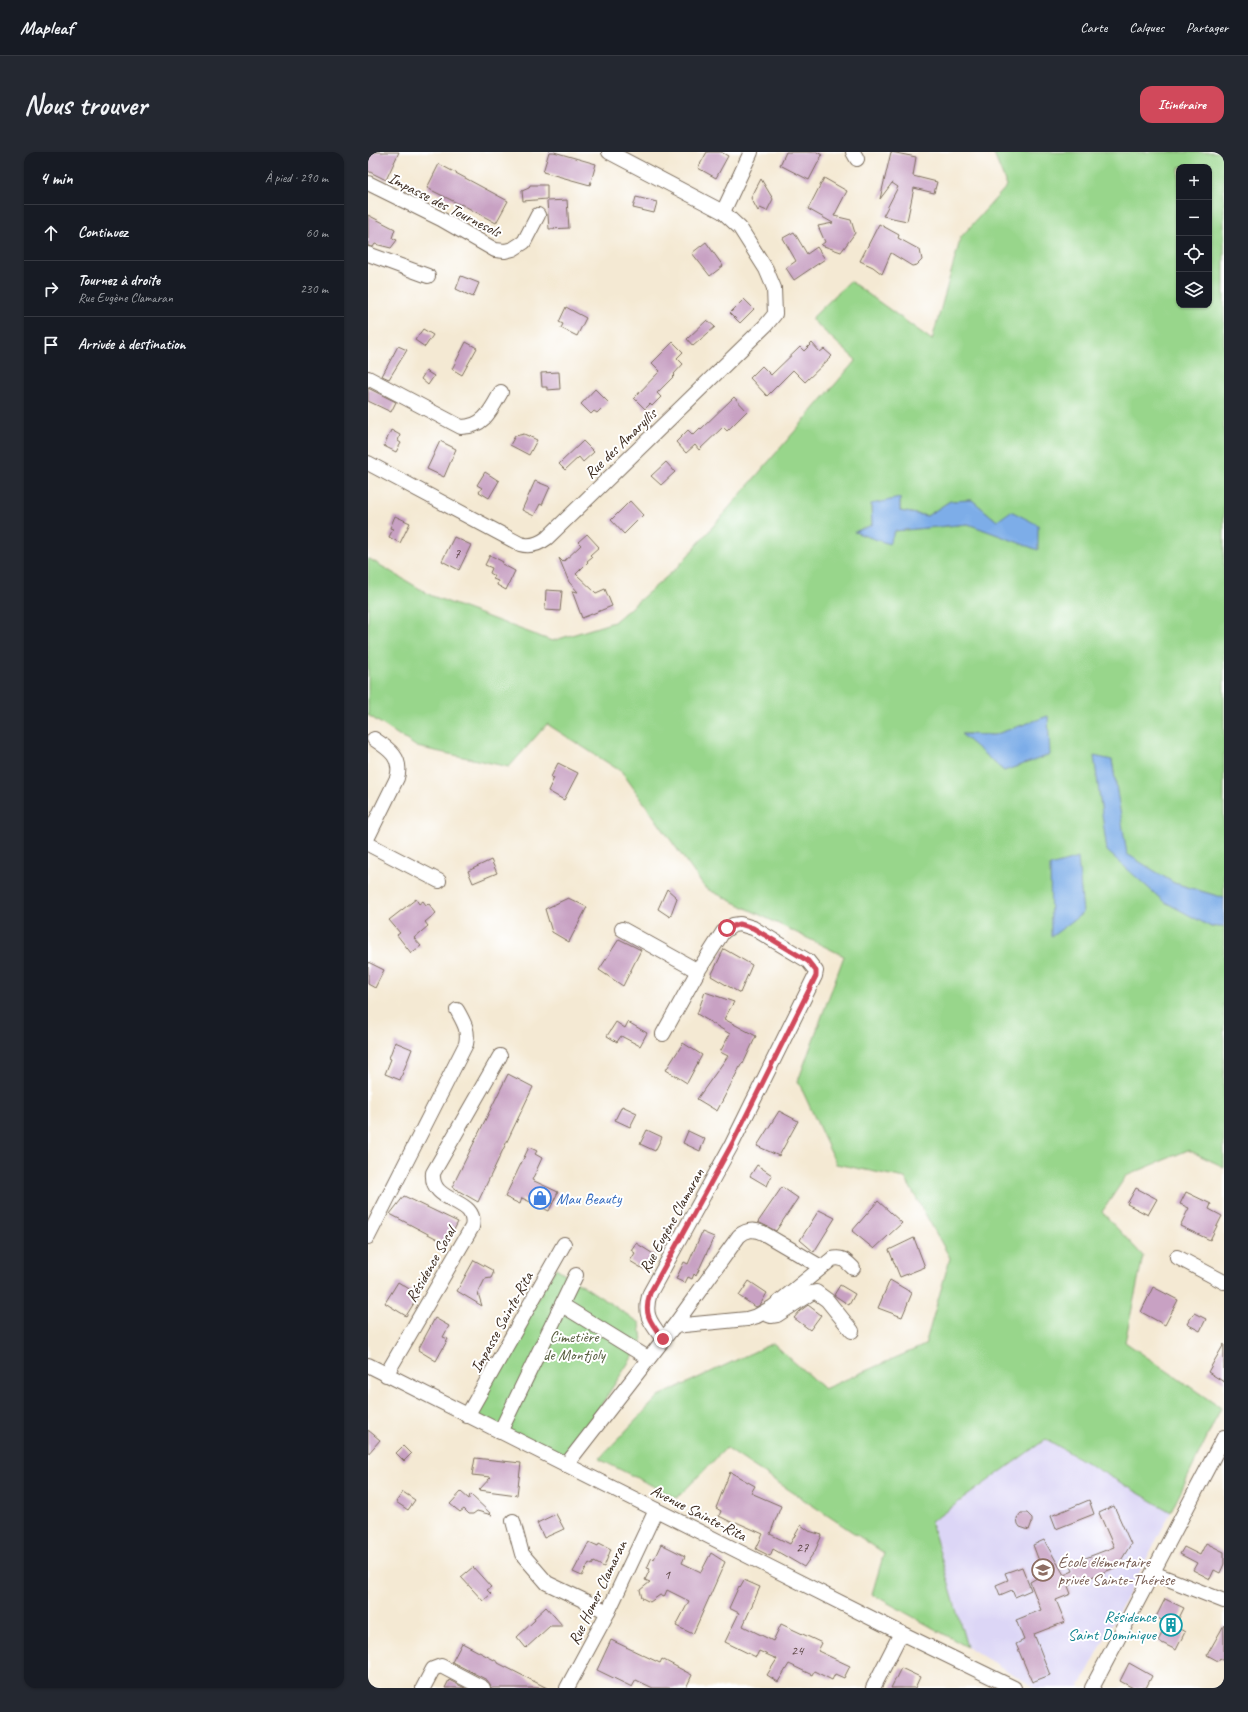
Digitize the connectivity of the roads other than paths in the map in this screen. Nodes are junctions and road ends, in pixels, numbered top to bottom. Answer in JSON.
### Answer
{"nodes":[{"id":1,"x":609,"y":152,"type":"edge"},
{"id":2,"x":751,"y":152,"type":"edge"},
{"id":3,"x":368,"y":183,"type":"edge"},
{"id":4,"x":723,"y":212,"type":"junction"},
{"id":5,"x":538,"y":215,"type":"dead end"},
{"id":6,"x":368,"y":254,"type":"edge"},
{"id":7,"x":428,"y":276,"type":"dead end"},
{"id":8,"x":368,"y":378,"type":"edge"},
{"id":9,"x":501,"y":392,"type":"dead end"},
{"id":10,"x":368,"y":463,"type":"edge"},
{"id":11,"x":374,"y":739,"type":"dead end"},
{"id":12,"x":368,"y":837,"type":"edge"},
{"id":13,"x":368,"y":844,"type":"edge"},
{"id":14,"x":439,"y":881,"type":"dead end"},
{"id":15,"x":622,"y":929,"type":"dead end"},
{"id":16,"x":698,"y":971,"type":"junction"},
{"id":17,"x":457,"y":1010,"type":"dead end"},
{"id":18,"x":663,"y":1034,"type":"dead end"},
{"id":19,"x":500,"y":1056,"type":"dead end"},
{"id":20,"x":368,"y":1237,"type":"edge"},
{"id":21,"x":564,"y":1244,"type":"dead end"},
{"id":22,"x":1177,"y":1257,"type":"dead end"},
{"id":23,"x":821,"y":1267,"type":"junction"},
{"id":24,"x":853,"y":1268,"type":"dead end"},
{"id":25,"x":576,"y":1275,"type":"dead end"},
{"id":26,"x":1224,"y":1282,"type":"edge"},
{"id":27,"x":562,"y":1305,"type":"junction"},
{"id":28,"x":763,"y":1313,"type":"junction"},
{"id":29,"x":674,"y":1326,"type":"junction"},
{"id":30,"x":852,"y":1331,"type":"dead end"},
{"id":31,"x":663,"y":1339,"type":"junction"},
{"id":32,"x":648,"y":1358,"type":"junction"},
{"id":33,"x":368,"y":1365,"type":"edge"},
{"id":34,"x":386,"y":1375,"type":"junction"},
{"id":35,"x":467,"y":1416,"type":"junction"},
{"id":36,"x":500,"y":1432,"type":"junction"},
{"id":37,"x":1224,"y":1437,"type":"edge"},
{"id":38,"x":566,"y":1465,"type":"junction"},
{"id":39,"x":656,"y":1510,"type":"junction"},
{"id":40,"x":513,"y":1521,"type":"dead end"},
{"id":41,"x":1153,"y":1573,"type":"junction"},
{"id":42,"x":1224,"y":1600,"type":"edge"},
{"id":43,"x":608,"y":1612,"type":"junction"},
{"id":44,"x":901,"y":1633,"type":"junction"},
{"id":45,"x":423,"y":1688,"type":"edge"},
{"id":46,"x":483,"y":1688,"type":"edge"},
{"id":47,"x":567,"y":1688,"type":"edge"},
{"id":48,"x":873,"y":1688,"type":"edge"},
{"id":49,"x":1014,"y":1688,"type":"edge"},
{"id":50,"x":1092,"y":1688,"type":"edge"}],
"edges":[{"from":1,"to":4,"type":"street"},
{"from":2,"to":4,"type":"street"},
{"from":3,"to":5,"type":"street","name":"Impasse des Tournesols"},
{"from":4,"to":10,"type":"street","name":"Rue des Amaryllis"},
{"from":6,"to":7,"type":"street"},
{"from":8,"to":9,"type":"street"},
{"from":11,"to":12,"type":"street"},
{"from":13,"to":14,"type":"street"},
{"from":15,"to":16,"type":"street"},
{"from":16,"to":18,"type":"street"},
{"from":16,"to":31,"type":"street","name":"Rue Eugène Clamaran"},
{"from":17,"to":20,"type":"street"},
{"from":19,"to":34,"type":"street","name":"Résidence Sosal"},
{"from":21,"to":35,"type":"street","name":"Impasse Sainte-Rita"},
{"from":22,"to":26,"type":"street"},
{"from":23,"to":24,"type":"street"},
{"from":23,"to":28,"type":"street"},
{"from":23,"to":29,"type":"street"},
{"from":25,"to":27,"type":"street"},
{"from":27,"to":32,"type":"street"},
{"from":27,"to":36,"type":"street"},
{"from":28,"to":29,"type":"street"},
{"from":28,"to":30,"type":"street"},
{"from":29,"to":31,"type":"street"},
{"from":31,"to":32,"type":"street"},
{"from":32,"to":38,"type":"street"},
{"from":33,"to":34,"type":"street","name":"Avenue Sainte-Rita"},
{"from":34,"to":35,"type":"street","name":"Avenue Sainte-Rita"},
{"from":35,"to":36,"type":"street","name":"Avenue Sainte-Rita"},
{"from":36,"to":38,"type":"street","name":"Avenue Sainte-Rita"},
{"from":37,"to":41,"type":"street"},
{"from":38,"to":39,"type":"street","name":"Avenue Sainte-Rita"},
{"from":39,"to":43,"type":"street","name":"Rue Homer Clamaran"},
{"from":39,"to":44,"type":"street","name":"Avenue Sainte-Rita"},
{"from":40,"to":43,"type":"street"},
{"from":41,"to":42,"type":"street"},
{"from":41,"to":50,"type":"street"},
{"from":43,"to":47,"type":"street","name":"Rue Homer Clamaran"},
{"from":44,"to":48,"type":"street"},
{"from":44,"to":49,"type":"street","name":"Avenue Sainte-Rita"},
{"from":45,"to":46,"type":"street"}]}
